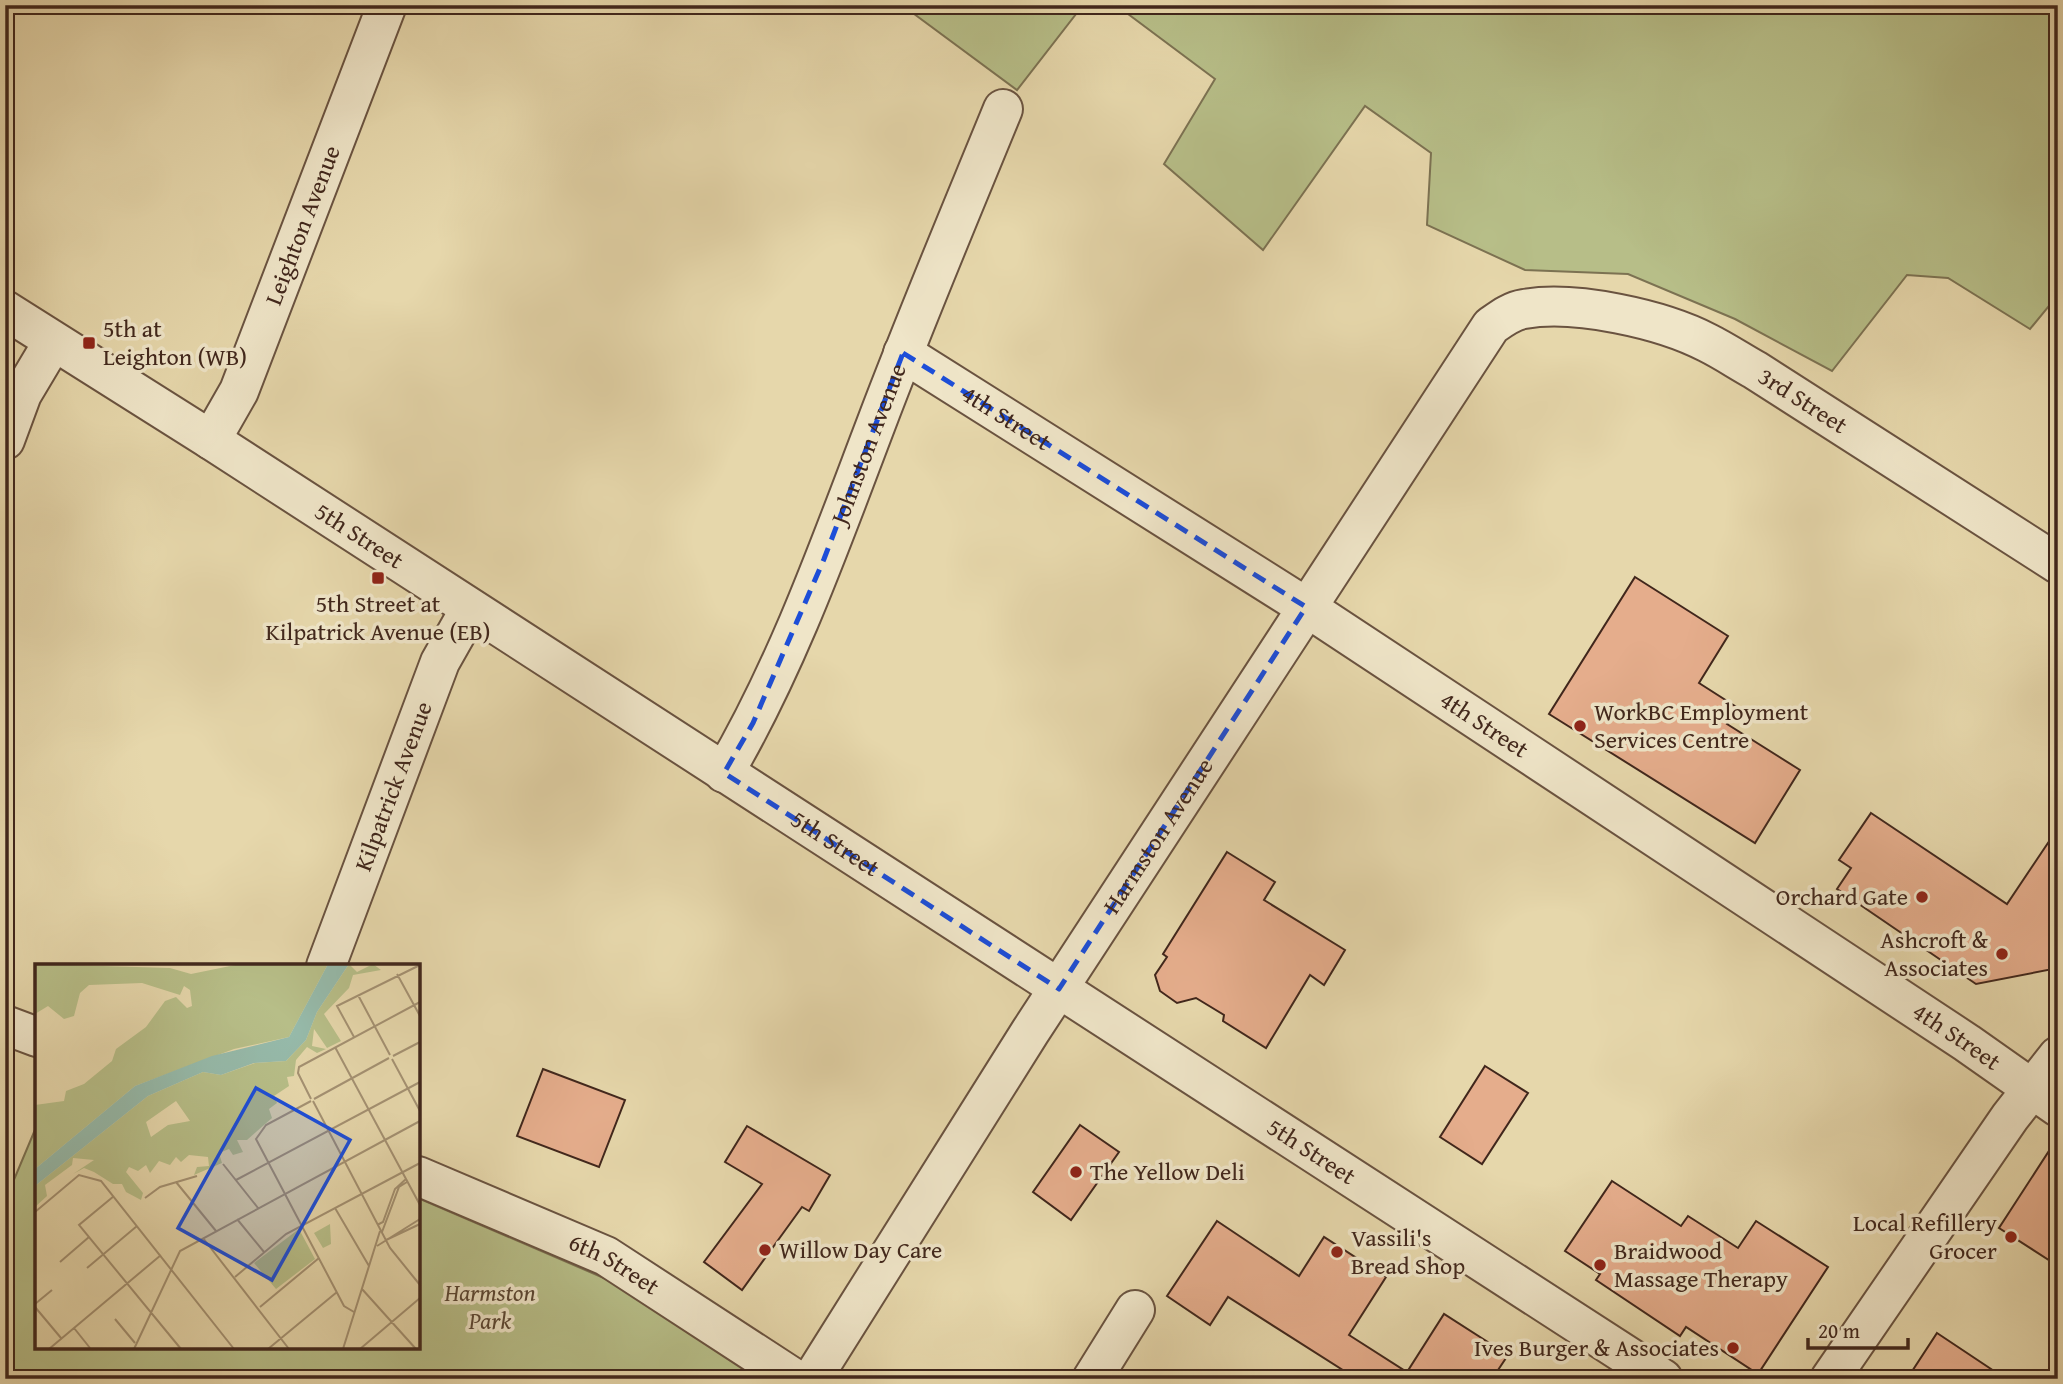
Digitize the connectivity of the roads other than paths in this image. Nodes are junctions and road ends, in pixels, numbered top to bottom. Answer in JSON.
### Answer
{"nodes":[{"id":1,"x":387,"y":5,"type":"edge"},
{"id":2,"x":1003,"y":109,"type":"dead end"},
{"id":3,"x":1523,"y":309,"type":"joint"},
{"id":4,"x":5,"y":310,"type":"edge"},
{"id":5,"x":53,"y":342,"type":"junction"},
{"id":6,"x":903,"y":353,"type":"junction"},
{"id":7,"x":5,"y":440,"type":"edge"},
{"id":8,"x":211,"y":440,"type":"junction"},
{"id":9,"x":2058,"y":564,"type":"edge"},
{"id":10,"x":1306,"y":607,"type":"junction"},
{"id":11,"x":470,"y":609,"type":"junction"},
{"id":12,"x":724,"y":773,"type":"junction"},
{"id":13,"x":327,"y":964,"type":"edge"},
{"id":14,"x":1059,"y":989,"type":"junction"},
{"id":15,"x":5,"y":1025,"type":"edge"},
{"id":16,"x":35,"y":1036,"type":"edge"},
{"id":17,"x":2058,"y":1056,"type":"edge"},
{"id":18,"x":2044,"y":1099,"type":"edge"},
{"id":19,"x":420,"y":1177,"type":"edge"},
{"id":20,"x":1135,"y":1310,"type":"dead end"},
{"id":21,"x":795,"y":1379,"type":"edge"},
{"id":22,"x":812,"y":1379,"type":"edge"},
{"id":23,"x":1092,"y":1379,"type":"edge"},
{"id":24,"x":1663,"y":1379,"type":"edge"},
{"id":25,"x":1829,"y":1379,"type":"edge"}],
"edges":[{"from":1,"to":8,"type":"street","name":"Leighton Avenue"},
{"from":2,"to":6,"type":"street","name":"Johnston Avenue"},
{"from":3,"to":9,"type":"street","name":"3rd Street"},
{"from":3,"to":10,"type":"street","name":"Harmston Avenue"},
{"from":4,"to":5,"type":"street","name":"5th Street"},
{"from":5,"to":7,"type":"street"},
{"from":5,"to":8,"type":"street","name":"5th Street"},
{"from":6,"to":10,"type":"street","name":"4th Street"},
{"from":6,"to":12,"type":"street","name":"Johnston Avenue"},
{"from":8,"to":11,"type":"street","name":"5th Street"},
{"from":10,"to":14,"type":"street","name":"Harmston Avenue"},
{"from":10,"to":18,"type":"street","name":"4th Street"},
{"from":11,"to":12,"type":"street","name":"5th Street"},
{"from":11,"to":13,"type":"street","name":"Kilpatrick Avenue"},
{"from":12,"to":14,"type":"street","name":"5th Street"},
{"from":14,"to":22,"type":"street","name":"Harmston Avenue"},
{"from":14,"to":24,"type":"street","name":"5th Street"},
{"from":15,"to":16,"type":"street"},
{"from":17,"to":18,"type":"street"},
{"from":18,"to":25,"type":"street"},
{"from":19,"to":21,"type":"street","name":"6th Street"},
{"from":20,"to":23,"type":"street"}]}
